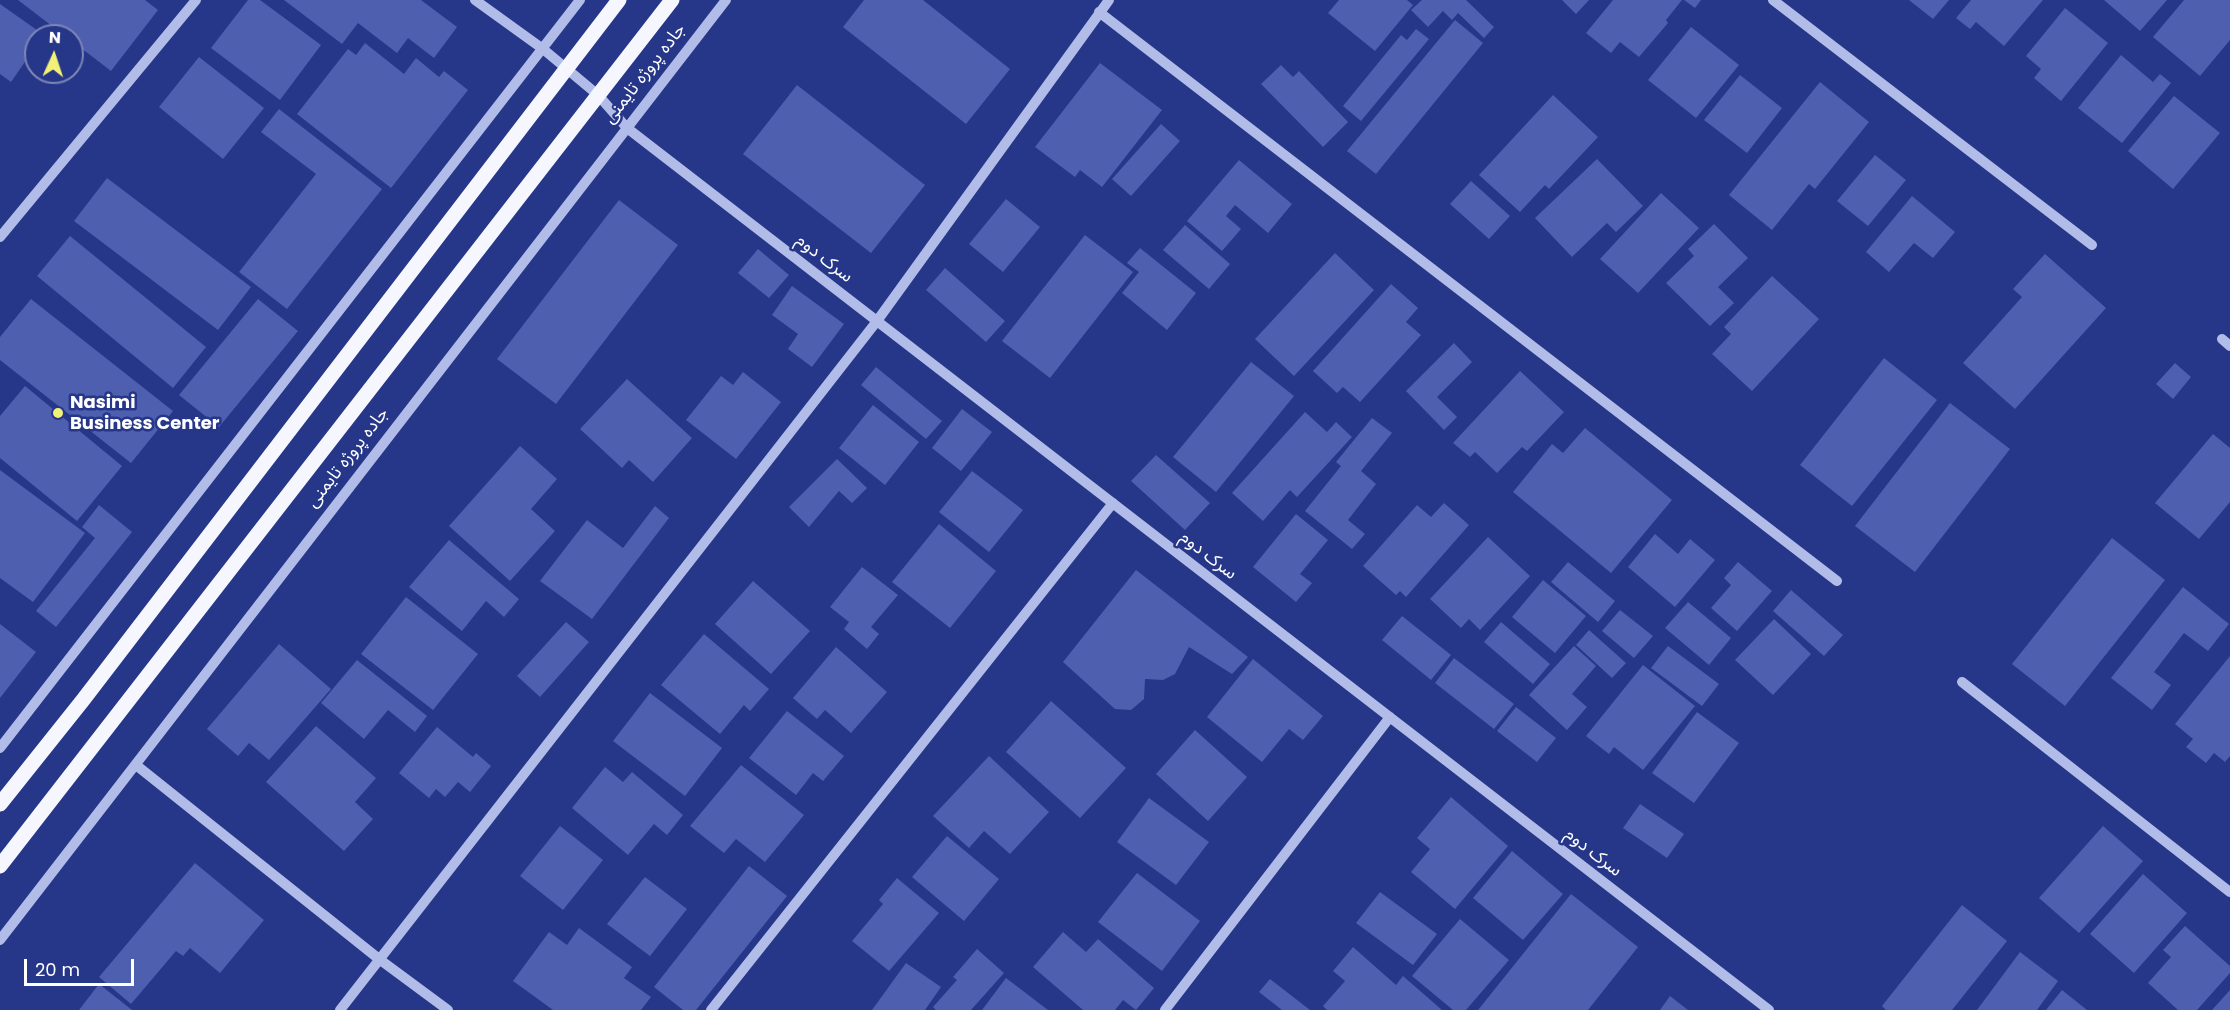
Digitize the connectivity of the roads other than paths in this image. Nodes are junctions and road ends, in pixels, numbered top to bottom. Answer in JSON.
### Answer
{"nodes":[{"id":1,"x":196,"y":0,"type":"edge"},
{"id":2,"x":475,"y":0,"type":"edge"},
{"id":3,"x":580,"y":0,"type":"edge"},
{"id":4,"x":619,"y":0,"type":"edge"},
{"id":5,"x":672,"y":0,"type":"edge"},
{"id":6,"x":726,"y":0,"type":"edge"},
{"id":7,"x":1109,"y":0,"type":"edge"},
{"id":8,"x":1773,"y":0,"type":"edge"},
{"id":9,"x":1099,"y":12,"type":"junction"},
{"id":10,"x":543,"y":49,"type":"junction"},
{"id":11,"x":566,"y":69,"type":"junction"},
{"id":12,"x":598,"y":95,"type":"junction"},
{"id":13,"x":627,"y":128,"type":"junction"},
{"id":14,"x":0,"y":237,"type":"edge"},
{"id":15,"x":2091,"y":245,"type":"dead end"},
{"id":16,"x":877,"y":321,"type":"junction"},
{"id":17,"x":1113,"y":503,"type":"junction"},
{"id":18,"x":1837,"y":581,"type":"dead end"},
{"id":19,"x":1962,"y":682,"type":"dead end"},
{"id":20,"x":1390,"y":717,"type":"junction"},
{"id":21,"x":0,"y":747,"type":"edge"},
{"id":22,"x":136,"y":765,"type":"junction"},
{"id":23,"x":0,"y":804,"type":"edge"},
{"id":24,"x":0,"y":866,"type":"edge"},
{"id":25,"x":2230,"y":892,"type":"edge"},
{"id":26,"x":0,"y":940,"type":"edge"},
{"id":27,"x":379,"y":959,"type":"junction"},
{"id":28,"x":340,"y":1010,"type":"edge"},
{"id":29,"x":448,"y":1010,"type":"edge"},
{"id":30,"x":711,"y":1010,"type":"edge"},
{"id":31,"x":1165,"y":1010,"type":"edge"},
{"id":32,"x":1769,"y":1010,"type":"edge"}],
"edges":[{"from":1,"to":14,"type":"street"},
{"from":2,"to":10,"type":"street","name":"سرک دوم"},
{"from":3,"to":10,"type":"street"},
{"from":4,"to":11,"type":"main road"},
{"from":5,"to":12,"type":"main road","name":"جاده پروژه تایمنی"},
{"from":6,"to":13,"type":"street","name":"جاده پروژه تایمنی"},
{"from":7,"to":9,"type":"street"},
{"from":8,"to":15,"type":"street"},
{"from":9,"to":16,"type":"street"},
{"from":9,"to":18,"type":"street"},
{"from":10,"to":11,"type":"street","name":"سرک دوم"},
{"from":10,"to":21,"type":"street"},
{"from":11,"to":12,"type":"street","name":"سرک دوم"},
{"from":11,"to":23,"type":"main road"},
{"from":12,"to":13,"type":"street","name":"سرک دوم"},
{"from":12,"to":24,"type":"main road","name":"جاده پروژه تایمنی"},
{"from":13,"to":16,"type":"street","name":"سرک دوم"},
{"from":13,"to":22,"type":"street","name":"جاده پروژه تایمنی"},
{"from":16,"to":17,"type":"street","name":"سرک دوم"},
{"from":16,"to":27,"type":"street"},
{"from":17,"to":20,"type":"street","name":"سرک دوم"},
{"from":17,"to":30,"type":"street"},
{"from":19,"to":25,"type":"street"},
{"from":20,"to":31,"type":"street"},
{"from":20,"to":32,"type":"street","name":"سرک دوم"},
{"from":22,"to":26,"type":"street","name":"جاده پروژه تایمنی"},
{"from":22,"to":27,"type":"street"},
{"from":27,"to":28,"type":"street"},
{"from":27,"to":29,"type":"street"}]}
